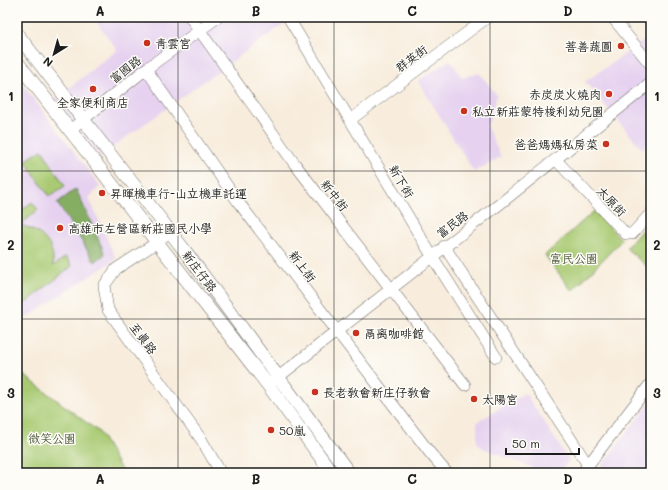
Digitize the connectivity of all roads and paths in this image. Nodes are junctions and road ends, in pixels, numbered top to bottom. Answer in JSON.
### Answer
{"nodes":[{"id":1,"x":190,"y":17,"type":"edge"},
{"id":2,"x":218,"y":17,"type":"edge"},
{"id":3,"x":288,"y":17,"type":"edge"},
{"id":4,"x":488,"y":17,"type":"edge"},
{"id":5,"x":612,"y":17,"type":"edge"},
{"id":6,"x":200,"y":30,"type":"junction"},
{"id":7,"x":17,"y":34,"type":"edge"},
{"id":8,"x":17,"y":62,"type":"edge"},
{"id":9,"x":651,"y":65,"type":"edge"},
{"id":10,"x":146,"y":69,"type":"junction"},
{"id":11,"x":651,"y":83,"type":"edge"},
{"id":12,"x":83,"y":119,"type":"junction"},
{"id":13,"x":350,"y":120,"type":"junction"},
{"id":14,"x":70,"y":130,"type":"junction"},
{"id":15,"x":556,"y":160,"type":"junction"},
{"id":16,"x":651,"y":213,"type":"edge"},
{"id":17,"x":170,"y":231,"type":"junction"},
{"id":18,"x":156,"y":243,"type":"junction"},
{"id":19,"x":444,"y":246,"type":"junction"},
{"id":20,"x":432,"y":256,"type":"junction"},
{"id":21,"x":391,"y":289,"type":"junction"},
{"id":22,"x":337,"y":332,"type":"junction"},
{"id":23,"x":496,"y":357,"type":"dead end"},
{"id":24,"x":280,"y":377,"type":"junction"},
{"id":25,"x":651,"y":383,"type":"edge"},
{"id":26,"x":268,"y":385,"type":"junction"},
{"id":27,"x":464,"y":385,"type":"dead end"},
{"id":28,"x":585,"y":469,"type":"edge"},
{"id":29,"x":221,"y":473,"type":"edge"},
{"id":30,"x":332,"y":473,"type":"edge"},
{"id":31,"x":349,"y":473,"type":"edge"},
{"id":32,"x":447,"y":473,"type":"edge"}],
"edges":[{"from":1,"to":6,"type":"street","name":"新中街"},
{"from":2,"to":6,"type":"street","name":"富國路"},
{"from":3,"to":13,"type":"street","name":"新下街"},
{"from":4,"to":13,"type":"street","name":"群英街"},
{"from":5,"to":9,"type":"street"},
{"from":6,"to":10,"type":"street","name":"富國路"},
{"from":6,"to":21,"type":"street","name":"新中街"},
{"from":7,"to":12,"type":"street","name":"新庄仔路"},
{"from":8,"to":14,"type":"street","name":"新庄仔路"},
{"from":10,"to":12,"type":"street","name":"富國路"},
{"from":10,"to":22,"type":"street","name":"新上街"},
{"from":11,"to":15,"type":"street","name":"富民路"},
{"from":12,"to":14,"type":"street","name":"富國路"},
{"from":12,"to":17,"type":"street","name":"新庄仔路"},
{"from":13,"to":20,"type":"street","name":"新下街"},
{"from":14,"to":18,"type":"street","name":"新庄仔路"},
{"from":15,"to":16,"type":"street","name":"太原街"},
{"from":15,"to":19,"type":"street","name":"富民路"},
{"from":17,"to":18,"type":"street","name":"至真路"},
{"from":17,"to":24,"type":"street","name":"新庄仔路"},
{"from":18,"to":26,"type":"street","name":"新庄仔路"},
{"from":18,"to":29,"type":"street","name":"至真路"},
{"from":19,"to":20,"type":"street","name":"富民路"},
{"from":19,"to":28,"type":"street"},
{"from":20,"to":21,"type":"street","name":"富民路"},
{"from":20,"to":23,"type":"street","name":"新下街"},
{"from":21,"to":22,"type":"street","name":"富民路"},
{"from":21,"to":27,"type":"street","name":"新中街"},
{"from":22,"to":24,"type":"street","name":"富民路"},
{"from":22,"to":32,"type":"street","name":"新上街"},
{"from":24,"to":26,"type":"street","name":"富民路"},
{"from":24,"to":31,"type":"street","name":"新庄仔路"},
{"from":25,"to":28,"type":"street"},
{"from":26,"to":30,"type":"street","name":"新庄仔路"}]}
